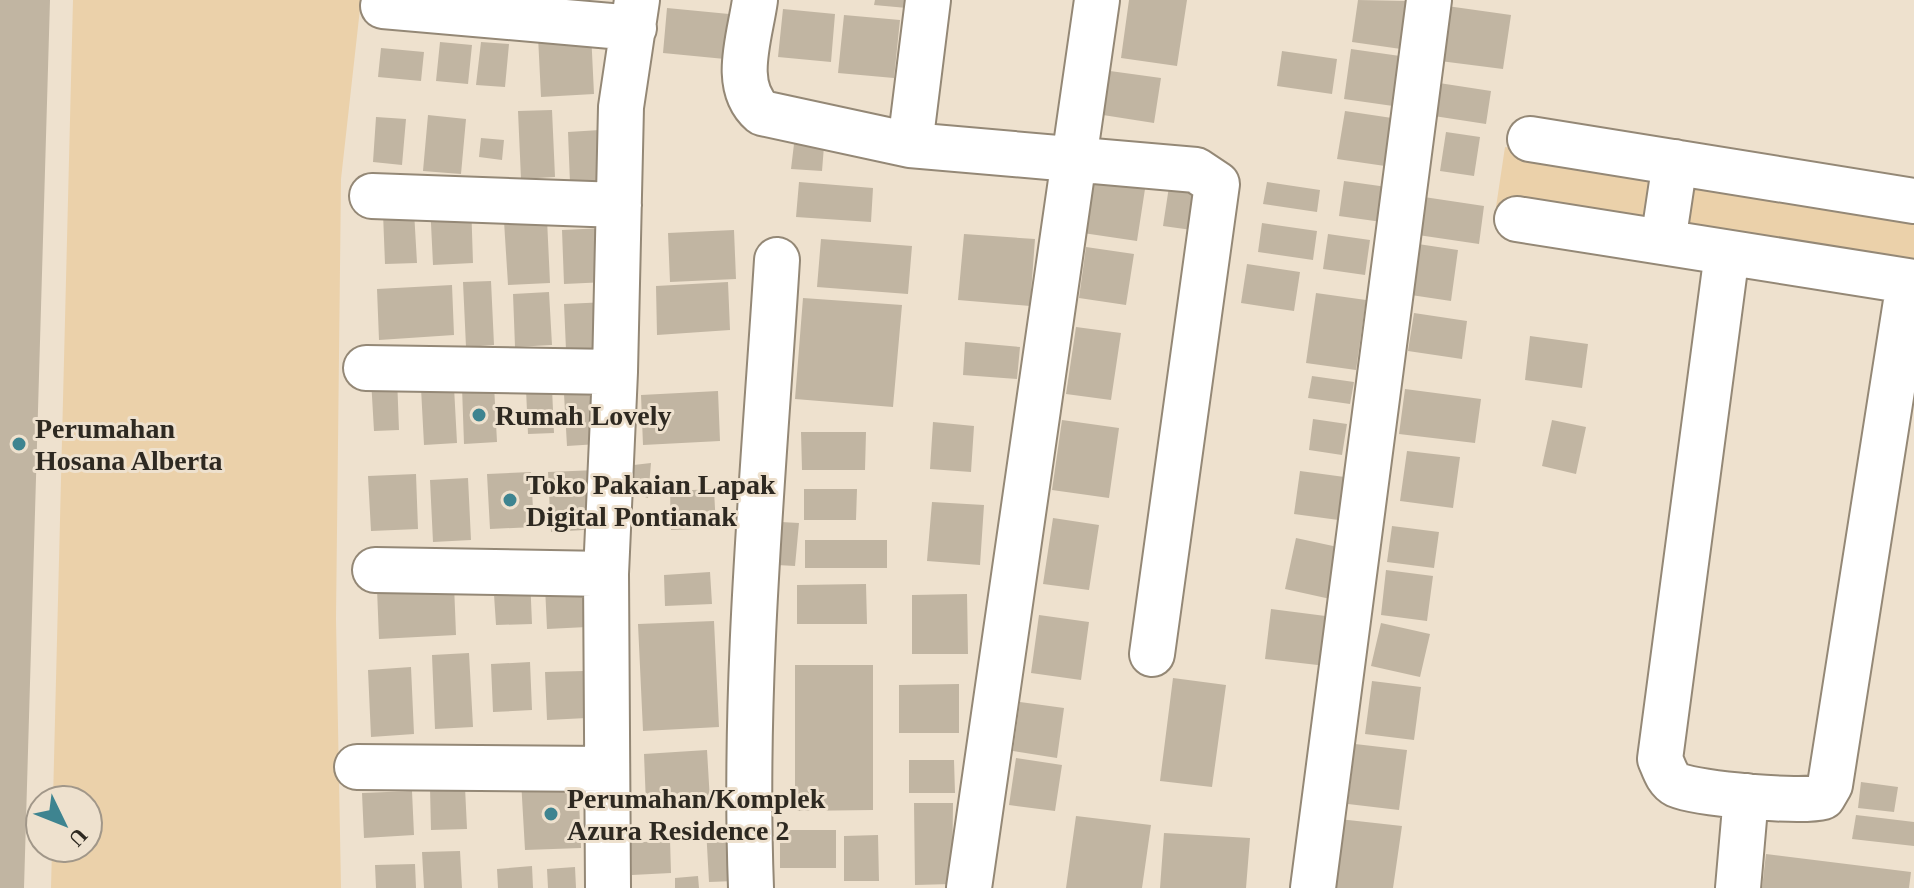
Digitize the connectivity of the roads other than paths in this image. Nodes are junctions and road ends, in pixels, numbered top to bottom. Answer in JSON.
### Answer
{"nodes":[{"id":1,"x":755,"y":0,"type":"edge"},
{"id":2,"x":928,"y":0,"type":"edge"},
{"id":3,"x":1097,"y":0,"type":"edge"},
{"id":4,"x":1429,"y":0,"type":"edge"},
{"id":5,"x":383,"y":6,"type":"dead end"},
{"id":6,"x":636,"y":14,"type":"edge"},
{"id":7,"x":1530,"y":139,"type":"dead end"},
{"id":8,"x":910,"y":145,"type":"junction"},
{"id":9,"x":1074,"y":160,"type":"junction"},
{"id":10,"x":1675,"y":162,"type":"junction"},
{"id":11,"x":372,"y":196,"type":"dead end"},
{"id":12,"x":1914,"y":201,"type":"edge"},
{"id":13,"x":619,"y":205,"type":"junction"},
{"id":14,"x":1517,"y":219,"type":"dead end"},
{"id":15,"x":1663,"y":242,"type":"junction"},
{"id":16,"x":1727,"y":253,"type":"junction"},
{"id":17,"x":777,"y":260,"type":"dead end"},
{"id":18,"x":1912,"y":282,"type":"edge"},
{"id":19,"x":366,"y":368,"type":"dead end"},
{"id":20,"x":615,"y":372,"type":"junction"},
{"id":21,"x":375,"y":570,"type":"dead end"},
{"id":22,"x":606,"y":574,"type":"junction"},
{"id":23,"x":1152,"y":654,"type":"dead end"},
{"id":24,"x":357,"y":767,"type":"dead end"},
{"id":25,"x":606,"y":769,"type":"junction"},
{"id":26,"x":1746,"y":796,"type":"junction"},
{"id":27,"x":608,"y":888,"type":"edge"},
{"id":28,"x":751,"y":888,"type":"edge"},
{"id":29,"x":969,"y":888,"type":"edge"},
{"id":30,"x":1313,"y":888,"type":"edge"},
{"id":31,"x":1738,"y":888,"type":"edge"}],
"edges":[{"from":1,"to":8,"type":"street"},
{"from":2,"to":8,"type":"street"},
{"from":3,"to":9,"type":"street"},
{"from":4,"to":30,"type":"street"},
{"from":5,"to":6,"type":"street"},
{"from":6,"to":13,"type":"street"},
{"from":7,"to":10,"type":"street"},
{"from":8,"to":9,"type":"street"},
{"from":9,"to":23,"type":"street"},
{"from":9,"to":29,"type":"street"},
{"from":10,"to":12,"type":"street"},
{"from":10,"to":15,"type":"street"},
{"from":11,"to":13,"type":"street"},
{"from":13,"to":20,"type":"street"},
{"from":14,"to":15,"type":"street"},
{"from":15,"to":16,"type":"street"},
{"from":16,"to":18,"type":"street"},
{"from":16,"to":26,"type":"street"},
{"from":17,"to":28,"type":"street"},
{"from":18,"to":26,"type":"street"},
{"from":19,"to":20,"type":"street"},
{"from":20,"to":22,"type":"street"},
{"from":21,"to":22,"type":"street"},
{"from":22,"to":25,"type":"street"},
{"from":24,"to":25,"type":"street"},
{"from":25,"to":27,"type":"street"},
{"from":26,"to":31,"type":"street"}]}
